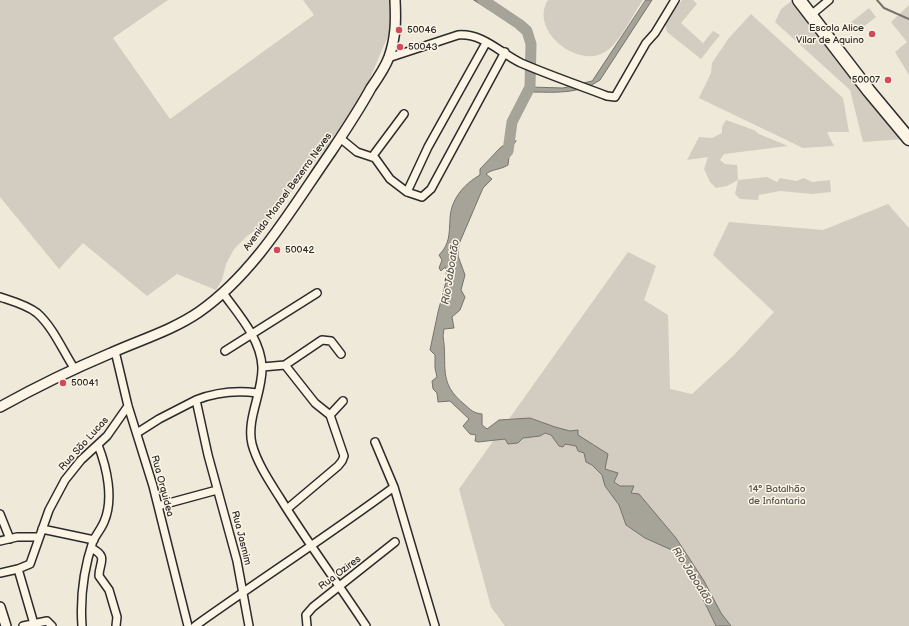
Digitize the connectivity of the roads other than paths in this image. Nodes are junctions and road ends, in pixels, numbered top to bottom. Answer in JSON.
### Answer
{"nodes":[{"id":1,"x":395,"y":0,"type":"edge"},
{"id":2,"x":675,"y":0,"type":"edge"},
{"id":3,"x":799,"y":0,"type":"edge"},
{"id":4,"x":829,"y":0,"type":"edge"},
{"id":5,"x":811,"y":15,"type":"junction"},
{"id":6,"x":486,"y":42,"type":"junction"},
{"id":7,"x":505,"y":52,"type":"junction"},
{"id":8,"x":388,"y":58,"type":"junction"},
{"id":9,"x":404,"y":114,"type":"dead end"},
{"id":10,"x":340,"y":138,"type":"junction"},
{"id":11,"x":909,"y":139,"type":"edge"},
{"id":12,"x":372,"y":157,"type":"junction"},
{"id":13,"x":407,"y":192,"type":"junction"},
{"id":14,"x":223,"y":293,"type":"junction"},
{"id":15,"x":317,"y":293,"type":"dead end"},
{"id":16,"x":0,"y":297,"type":"edge"},
{"id":17,"x":252,"y":335,"type":"junction"},
{"id":18,"x":115,"y":351,"type":"junction"},
{"id":19,"x":225,"y":351,"type":"dead end"},
{"id":20,"x":341,"y":354,"type":"dead end"},
{"id":21,"x":285,"y":365,"type":"junction"},
{"id":22,"x":262,"y":367,"type":"junction"},
{"id":23,"x":74,"y":368,"type":"junction"},
{"id":24,"x":257,"y":393,"type":"junction"},
{"id":25,"x":196,"y":400,"type":"junction"},
{"id":26,"x":342,"y":401,"type":"dead end"},
{"id":27,"x":128,"y":406,"type":"junction"},
{"id":28,"x":0,"y":407,"type":"edge"},
{"id":29,"x":330,"y":416,"type":"junction"},
{"id":30,"x":137,"y":433,"type":"junction"},
{"id":31,"x":375,"y":442,"type":"dead end"},
{"id":32,"x":98,"y":445,"type":"junction"},
{"id":33,"x":394,"y":487,"type":"junction"},
{"id":34,"x":216,"y":490,"type":"junction"},
{"id":35,"x":158,"y":506,"type":"junction"},
{"id":36,"x":287,"y":509,"type":"junction"},
{"id":37,"x":0,"y":514,"type":"edge"},
{"id":38,"x":42,"y":529,"type":"junction"},
{"id":39,"x":39,"y":537,"type":"junction"},
{"id":40,"x":10,"y":539,"type":"junction"},
{"id":41,"x":94,"y":540,"type":"junction"},
{"id":42,"x":0,"y":541,"type":"edge"},
{"id":43,"x":395,"y":542,"type":"dead end"},
{"id":44,"x":310,"y":547,"type":"junction"},
{"id":45,"x":92,"y":548,"type":"junction"},
{"id":46,"x":18,"y":569,"type":"junction"},
{"id":47,"x":0,"y":572,"type":"edge"},
{"id":48,"x":339,"y":585,"type":"junction"},
{"id":49,"x":243,"y":592,"type":"junction"},
{"id":50,"x":0,"y":607,"type":"edge"},
{"id":51,"x":34,"y":624,"type":"junction"},
{"id":52,"x":6,"y":626,"type":"edge"},
{"id":53,"x":24,"y":626,"type":"edge"},
{"id":54,"x":52,"y":626,"type":"edge"},
{"id":55,"x":82,"y":626,"type":"edge"},
{"id":56,"x":116,"y":626,"type":"edge"},
{"id":57,"x":188,"y":626,"type":"edge"},
{"id":58,"x":196,"y":626,"type":"edge"},
{"id":59,"x":249,"y":626,"type":"edge"},
{"id":60,"x":307,"y":626,"type":"edge"},
{"id":61,"x":366,"y":626,"type":"edge"},
{"id":62,"x":435,"y":626,"type":"edge"}],
"edges":[{"from":1,"to":8,"type":"street","name":"Avenida Manoel Bezerra Neves"},
{"from":2,"to":7,"type":"street"},
{"from":3,"to":5,"type":"main road"},
{"from":4,"to":5,"type":"street"},
{"from":5,"to":11,"type":"main road"},
{"from":6,"to":7,"type":"street"},
{"from":6,"to":8,"type":"street"},
{"from":6,"to":13,"type":"street"},
{"from":7,"to":13,"type":"street"},
{"from":8,"to":10,"type":"street","name":"Avenida Manoel Bezerra Neves"},
{"from":9,"to":12,"type":"street"},
{"from":10,"to":12,"type":"street"},
{"from":10,"to":14,"type":"street","name":"Avenida Manoel Bezerra Neves"},
{"from":12,"to":13,"type":"street"},
{"from":14,"to":17,"type":"street"},
{"from":14,"to":18,"type":"street","name":"Avenida Manoel Bezerra Neves"},
{"from":15,"to":17,"type":"street"},
{"from":16,"to":23,"type":"street"},
{"from":17,"to":19,"type":"street"},
{"from":17,"to":22,"type":"street"},
{"from":18,"to":23,"type":"street","name":"Avenida Manoel Bezerra Neves"},
{"from":18,"to":27,"type":"street","name":"Rua Orquidea"},
{"from":20,"to":21,"type":"street"},
{"from":21,"to":22,"type":"street"},
{"from":21,"to":29,"type":"street"},
{"from":22,"to":24,"type":"street"},
{"from":23,"to":28,"type":"street","name":"Avenida Manoel Bezerra Neves"},
{"from":24,"to":25,"type":"street"},
{"from":24,"to":36,"type":"street"},
{"from":25,"to":30,"type":"street"},
{"from":25,"to":34,"type":"street","name":"Rua Jasmim"},
{"from":26,"to":29,"type":"street"},
{"from":27,"to":30,"type":"street","name":"Rua Orquidea"},
{"from":27,"to":32,"type":"street","name":"Rua São Lucas"},
{"from":29,"to":36,"type":"street"},
{"from":30,"to":35,"type":"street","name":"Rua Orquidea"},
{"from":31,"to":33,"type":"street"},
{"from":32,"to":38,"type":"street","name":"Rua São Lucas"},
{"from":32,"to":41,"type":"street"},
{"from":33,"to":44,"type":"street"},
{"from":33,"to":62,"type":"street"},
{"from":34,"to":35,"type":"street"},
{"from":34,"to":49,"type":"street","name":"Rua Jasmim"},
{"from":35,"to":57,"type":"street","name":"Rua Orquidea"},
{"from":36,"to":44,"type":"street"},
{"from":37,"to":40,"type":"street"},
{"from":38,"to":39,"type":"street","name":"Rua São Lucas"},
{"from":38,"to":41,"type":"street"},
{"from":39,"to":40,"type":"street"},
{"from":39,"to":46,"type":"street","name":"Rua São Lucas"},
{"from":40,"to":42,"type":"street"},
{"from":41,"to":45,"type":"street"},
{"from":43,"to":48,"type":"street","name":"Rua Ozires"},
{"from":44,"to":48,"type":"street"},
{"from":44,"to":49,"type":"street"},
{"from":45,"to":55,"type":"street"},
{"from":45,"to":56,"type":"street"},
{"from":46,"to":47,"type":"street"},
{"from":46,"to":51,"type":"street"},
{"from":48,"to":60,"type":"street","name":"Rua Ozires"},
{"from":48,"to":61,"type":"street"},
{"from":49,"to":58,"type":"street"},
{"from":49,"to":59,"type":"street","name":"Rua Jasmim"},
{"from":50,"to":52,"type":"street"},
{"from":51,"to":53,"type":"street"},
{"from":51,"to":54,"type":"street"}]}
